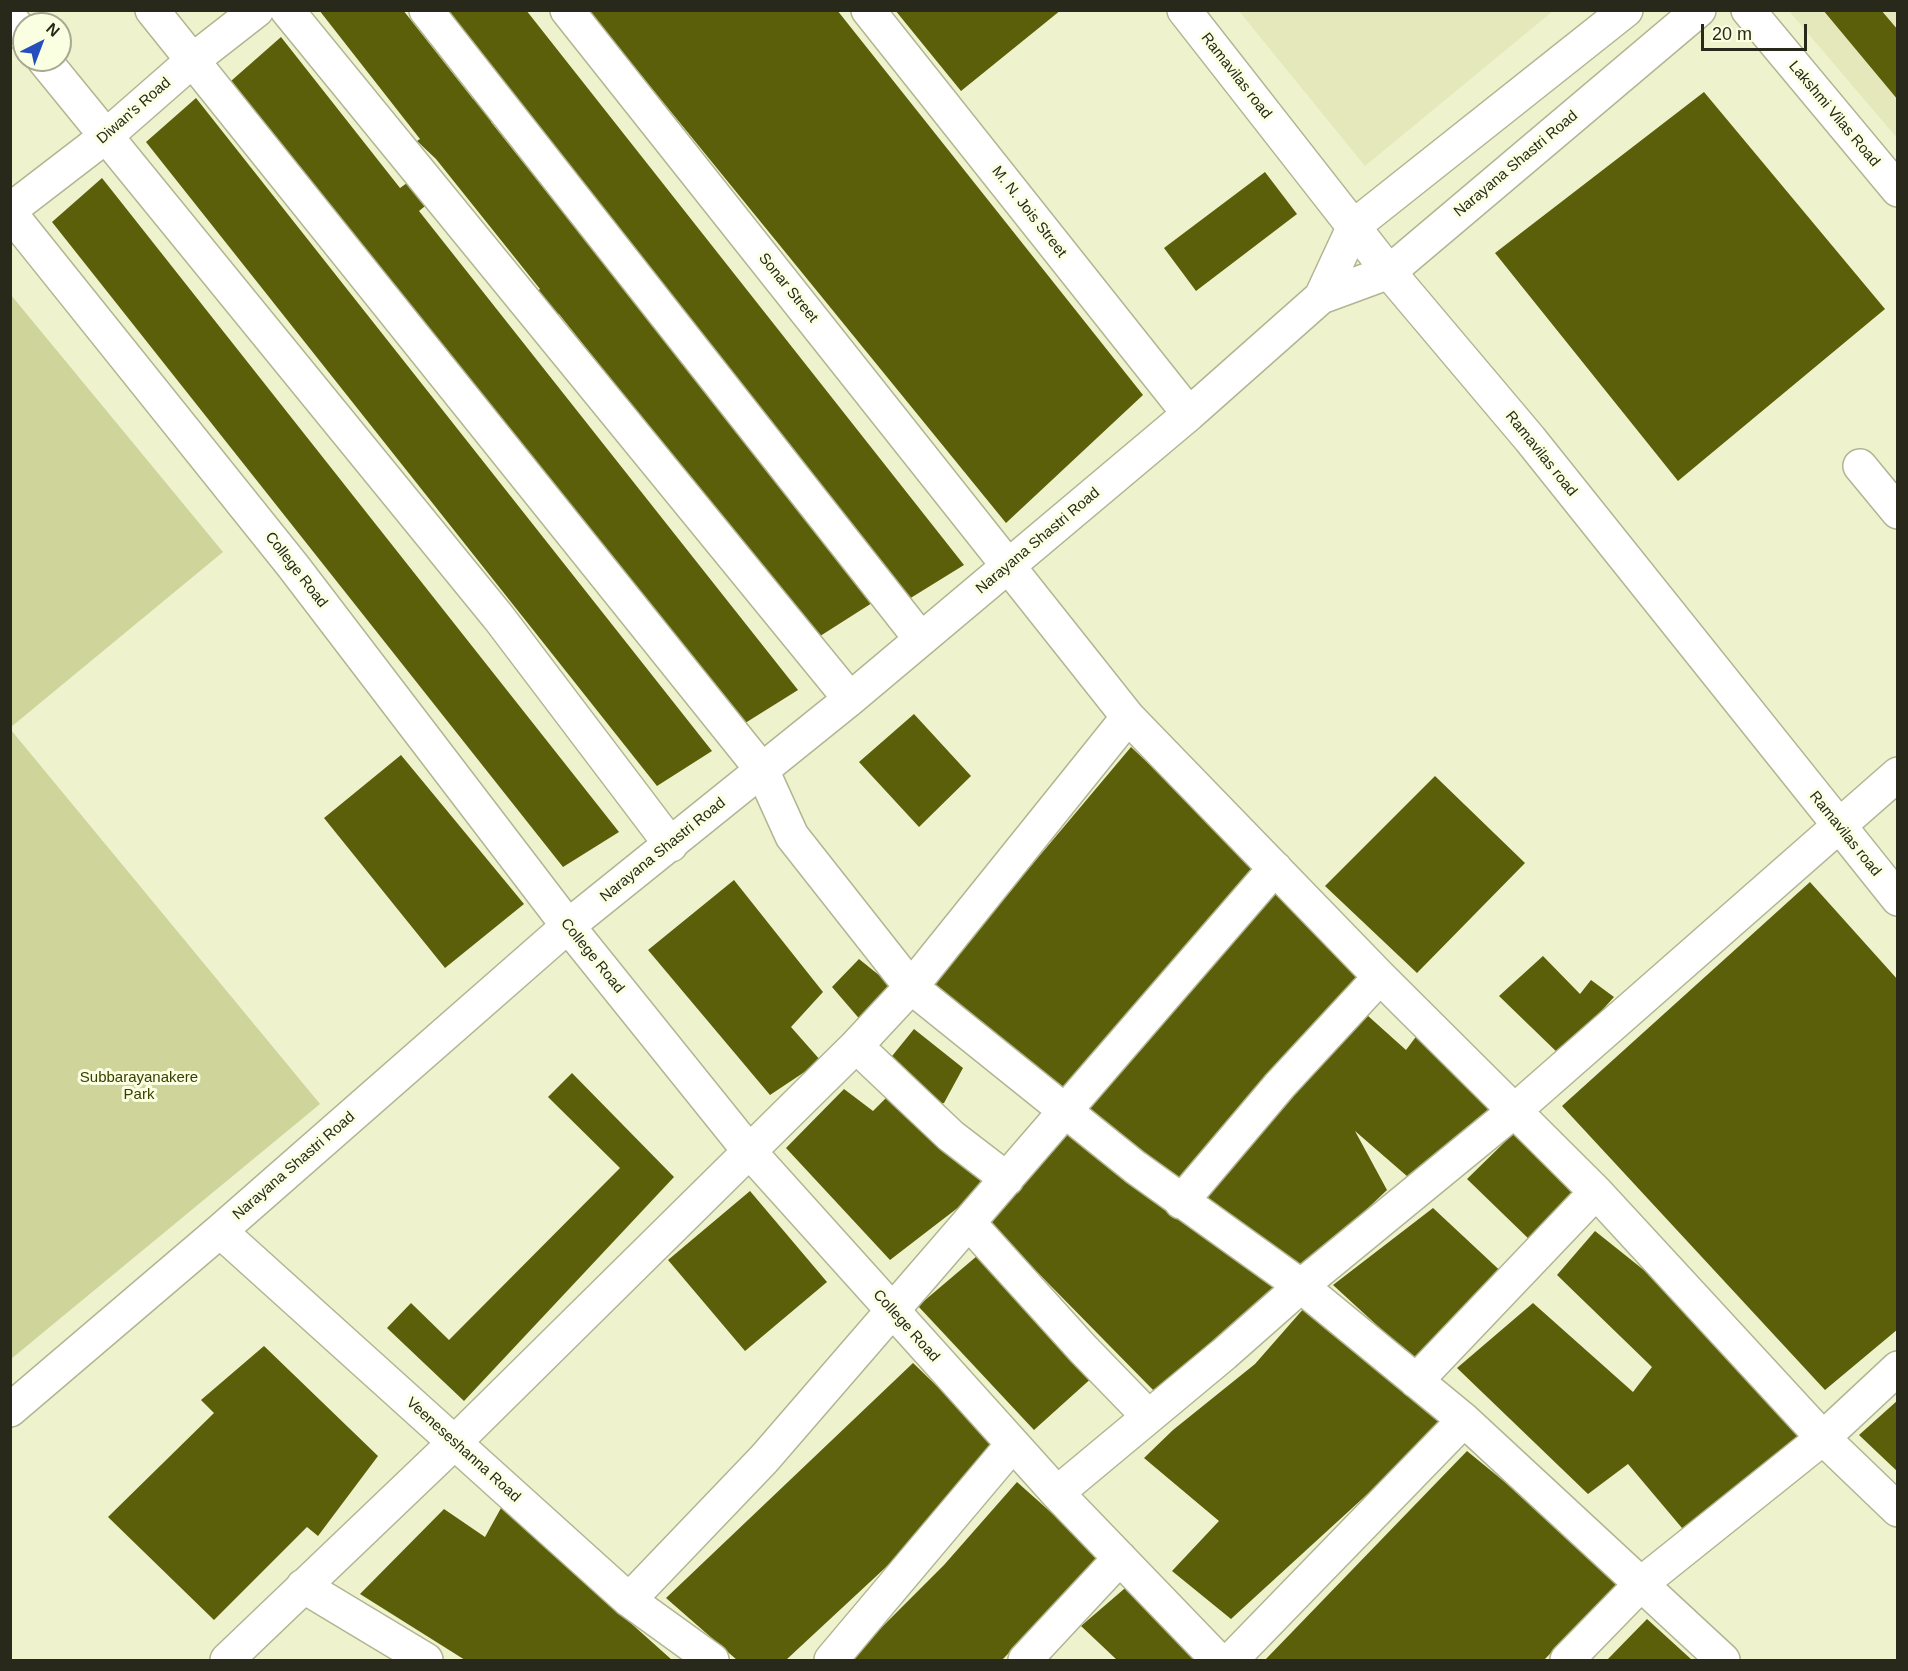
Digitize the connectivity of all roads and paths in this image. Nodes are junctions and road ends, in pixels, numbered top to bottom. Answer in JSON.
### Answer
{"nodes":[{"id":1,"x":152,"y":10,"type":"edge"},
{"id":2,"x":257,"y":10,"type":"edge"},
{"id":3,"x":287,"y":10,"type":"edge"},
{"id":4,"x":426,"y":10,"type":"edge"},
{"id":5,"x":567,"y":10,"type":"edge"},
{"id":6,"x":868,"y":10,"type":"edge"},
{"id":7,"x":1184,"y":10,"type":"edge"},
{"id":8,"x":1626,"y":10,"type":"edge"},
{"id":9,"x":1699,"y":10,"type":"edge"},
{"id":10,"x":1748,"y":10,"type":"edge"},
{"id":11,"x":193,"y":60,"type":"junction"},
{"id":12,"x":54,"y":72,"type":"edge"},
{"id":13,"x":105,"y":137,"type":"junction"},
{"id":14,"x":1898,"y":190,"type":"edge"},
{"id":15,"x":10,"y":211,"type":"edge"},
{"id":16,"x":1354,"y":226,"type":"junction"},
{"id":17,"x":1389,"y":272,"type":"junction"},
{"id":18,"x":1321,"y":297,"type":"junction"},
{"id":19,"x":1189,"y":414,"type":"junction"},
{"id":20,"x":1860,"y":466,"type":"dead end"},
{"id":21,"x":1898,"y":512,"type":"edge"},
{"id":22,"x":1009,"y":565,"type":"junction"},
{"id":23,"x":920,"y":638,"type":"junction"},
{"id":24,"x":850,"y":699,"type":"junction"},
{"id":25,"x":1128,"y":717,"type":"junction"},
{"id":26,"x":762,"y":770,"type":"junction"},
{"id":27,"x":1898,"y":774,"type":"edge"},
{"id":28,"x":1838,"y":825,"type":"junction"},
{"id":29,"x":671,"y":845,"type":"junction"},
{"id":30,"x":1275,"y":868,"type":"junction"},
{"id":31,"x":1898,"y":899,"type":"edge"},
{"id":32,"x":568,"y":926,"type":"junction"},
{"id":33,"x":1380,"y":977,"type":"junction"},
{"id":34,"x":911,"y":987,"type":"junction"},
{"id":35,"x":856,"y":1046,"type":"junction"},
{"id":36,"x":1065,"y":1110,"type":"junction"},
{"id":37,"x":1513,"y":1112,"type":"junction"},
{"id":38,"x":749,"y":1151,"type":"junction"},
{"id":39,"x":1007,"y":1179,"type":"junction"},
{"id":40,"x":1596,"y":1192,"type":"junction"},
{"id":41,"x":1181,"y":1202,"type":"junction"},
{"id":42,"x":969,"y":1223,"type":"junction"},
{"id":43,"x":220,"y":1231,"type":"junction"},
{"id":44,"x":1301,"y":1286,"type":"junction"},
{"id":45,"x":894,"y":1312,"type":"junction"},
{"id":46,"x":1898,"y":1368,"type":"edge"},
{"id":47,"x":1416,"y":1381,"type":"junction"},
{"id":48,"x":10,"y":1410,"type":"edge"},
{"id":49,"x":1148,"y":1416,"type":"junction"},
{"id":50,"x":1464,"y":1420,"type":"junction"},
{"id":51,"x":1823,"y":1438,"type":"junction"},
{"id":52,"x":455,"y":1442,"type":"junction"},
{"id":53,"x":1013,"y":1444,"type":"junction"},
{"id":54,"x":1058,"y":1493,"type":"junction"},
{"id":55,"x":1898,"y":1510,"type":"edge"},
{"id":56,"x":1120,"y":1558,"type":"junction"},
{"id":57,"x":1642,"y":1583,"type":"junction"},
{"id":58,"x":303,"y":1586,"type":"junction"},
{"id":59,"x":629,"y":1600,"type":"junction"},
{"id":60,"x":227,"y":1660,"type":"edge"},
{"id":61,"x":426,"y":1660,"type":"edge"},
{"id":62,"x":712,"y":1660,"type":"edge"},
{"id":63,"x":831,"y":1660,"type":"edge"},
{"id":64,"x":1025,"y":1660,"type":"edge"},
{"id":65,"x":1218,"y":1660,"type":"edge"},
{"id":66,"x":1231,"y":1660,"type":"edge"},
{"id":67,"x":1567,"y":1660,"type":"edge"},
{"id":68,"x":1723,"y":1660,"type":"edge"}],
"edges":[{"from":1,"to":11,"type":"street"},
{"from":2,"to":11,"type":"street","name":"Diwan's Road"},
{"from":3,"to":24,"type":"street"},
{"from":4,"to":23,"type":"street"},
{"from":5,"to":22,"type":"street","name":"Sonar Street"},
{"from":6,"to":19,"type":"street","name":"M. N. Jois Street"},
{"from":7,"to":16,"type":"street","name":"Ramavilas road"},
{"from":8,"to":16,"type":"street","name":"Narayana Shastri Road"},
{"from":9,"to":17,"type":"street","name":"Narayana Shastri Road"},
{"from":10,"to":14,"type":"street","name":"Lakshmi Vilas Road"},
{"from":11,"to":13,"type":"street","name":"Diwan's Road"},
{"from":11,"to":26,"type":"street"},
{"from":12,"to":13,"type":"street"},
{"from":13,"to":15,"type":"street","name":"Diwan's Road"},
{"from":13,"to":29,"type":"street"},
{"from":15,"to":32,"type":"street","name":"College Road"},
{"from":16,"to":17,"type":"street","name":"Ramavilas road"},
{"from":16,"to":18,"type":"street","name":"Narayana Shastri Road"},
{"from":17,"to":18,"type":"street","name":"Narayana Shastri Road"},
{"from":17,"to":28,"type":"street","name":"Ramavilas road"},
{"from":18,"to":19,"type":"street","name":"Narayana Shastri Road"},
{"from":19,"to":22,"type":"street","name":"Narayana Shastri Road"},
{"from":20,"to":21,"type":"street"},
{"from":22,"to":23,"type":"street","name":"Narayana Shastri Road"},
{"from":22,"to":25,"type":"street","name":"Sonar Street"},
{"from":23,"to":24,"type":"street","name":"Narayana Shastri Road"},
{"from":24,"to":26,"type":"street","name":"Narayana Shastri Road"},
{"from":25,"to":30,"type":"street","name":"Sonar Street"},
{"from":25,"to":34,"type":"street"},
{"from":26,"to":29,"type":"street","name":"Narayana Shastri Road"},
{"from":26,"to":34,"type":"street"},
{"from":27,"to":28,"type":"street"},
{"from":28,"to":31,"type":"street","name":"Ramavilas road"},
{"from":28,"to":37,"type":"street"},
{"from":29,"to":32,"type":"street","name":"Narayana Shastri Road"},
{"from":30,"to":33,"type":"street","name":"Sonar Street"},
{"from":30,"to":36,"type":"street"},
{"from":32,"to":38,"type":"street","name":"College Road"},
{"from":32,"to":43,"type":"street","name":"Narayana Shastri Road"},
{"from":33,"to":37,"type":"street","name":"Sonar Street"},
{"from":33,"to":41,"type":"street"},
{"from":34,"to":35,"type":"street"},
{"from":34,"to":36,"type":"street"},
{"from":35,"to":38,"type":"street"},
{"from":35,"to":39,"type":"street"},
{"from":36,"to":39,"type":"street"},
{"from":36,"to":41,"type":"street"},
{"from":37,"to":40,"type":"street","name":"Sonar Street"},
{"from":37,"to":44,"type":"street"},
{"from":38,"to":45,"type":"street","name":"College Road"},
{"from":38,"to":52,"type":"street"},
{"from":39,"to":42,"type":"street"},
{"from":40,"to":47,"type":"street"},
{"from":40,"to":51,"type":"street","name":"Sonar Street"},
{"from":41,"to":44,"type":"street"},
{"from":42,"to":45,"type":"street"},
{"from":42,"to":49,"type":"street"},
{"from":43,"to":48,"type":"street","name":"Narayana Shastri Road"},
{"from":43,"to":52,"type":"street","name":"Veeneseshanna Road"},
{"from":44,"to":47,"type":"street"},
{"from":44,"to":49,"type":"street"},
{"from":45,"to":53,"type":"street","name":"College Road"},
{"from":45,"to":59,"type":"street"},
{"from":46,"to":51,"type":"street"},
{"from":47,"to":50,"type":"street"},
{"from":49,"to":54,"type":"street"},
{"from":50,"to":57,"type":"street"},
{"from":50,"to":66,"type":"street"},
{"from":51,"to":55,"type":"street","name":"Sonar Street"},
{"from":51,"to":57,"type":"street"},
{"from":52,"to":58,"type":"street"},
{"from":52,"to":59,"type":"street","name":"Veeneseshanna Road"},
{"from":53,"to":54,"type":"street","name":"College Road"},
{"from":53,"to":63,"type":"street"},
{"from":54,"to":56,"type":"street","name":"College Road"},
{"from":56,"to":64,"type":"street"},
{"from":56,"to":65,"type":"street","name":"College Road"},
{"from":57,"to":67,"type":"street"},
{"from":57,"to":68,"type":"street"},
{"from":58,"to":60,"type":"street"},
{"from":58,"to":61,"type":"street"},
{"from":59,"to":62,"type":"street","name":"Veeneseshanna Road"}]}
